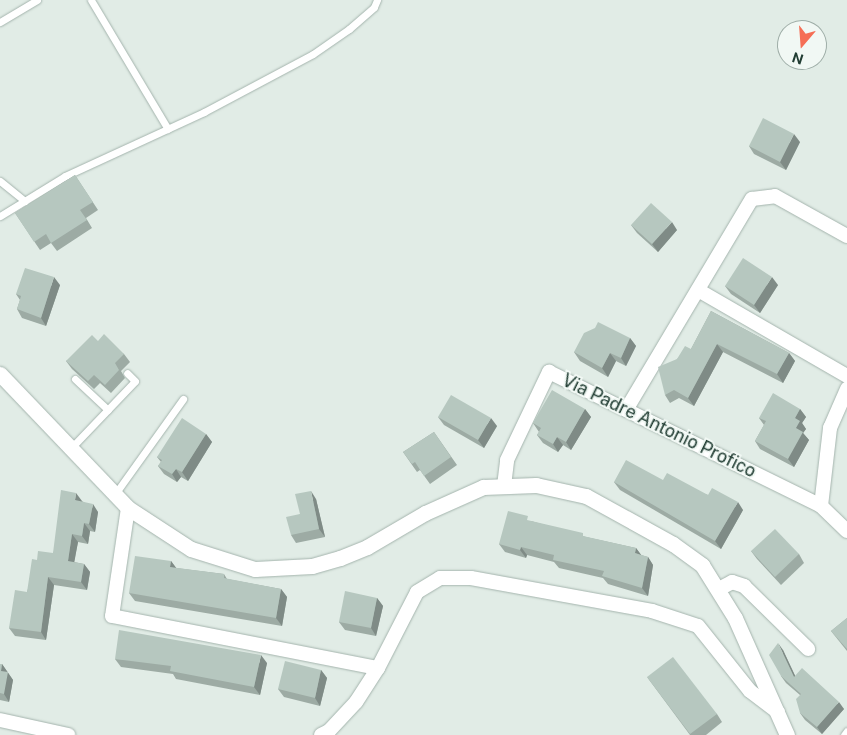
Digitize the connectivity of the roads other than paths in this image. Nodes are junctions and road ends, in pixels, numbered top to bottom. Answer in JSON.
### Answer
{"nodes":[{"id":1,"x":37,"y":0,"type":"edge"},
{"id":2,"x":92,"y":0,"type":"edge"},
{"id":3,"x":377,"y":0,"type":"edge"},
{"id":4,"x":0,"y":22,"type":"edge"},
{"id":5,"x":168,"y":129,"type":"junction"},
{"id":6,"x":0,"y":181,"type":"edge"},
{"id":7,"x":25,"y":201,"type":"junction"},
{"id":8,"x":0,"y":216,"type":"edge"},
{"id":9,"x":847,"y":236,"type":"edge"},
{"id":10,"x":698,"y":290,"type":"junction"},
{"id":11,"x":127,"y":373,"type":"dead end"},
{"id":12,"x":0,"y":374,"type":"edge"},
{"id":13,"x":847,"y":376,"type":"edge"},
{"id":14,"x":75,"y":379,"type":"edge"},
{"id":15,"x":847,"y":389,"type":"edge"},
{"id":16,"x":183,"y":399,"type":"dead end"},
{"id":17,"x":108,"y":410,"type":"junction"},
{"id":18,"x":626,"y":410,"type":"junction"},
{"id":19,"x":72,"y":447,"type":"junction"},
{"id":20,"x":504,"y":486,"type":"junction"},
{"id":21,"x":115,"y":494,"type":"junction"},
{"id":22,"x":821,"y":506,"type":"junction"},
{"id":23,"x":128,"y":508,"type":"junction"},
{"id":24,"x":847,"y":531,"type":"edge"},
{"id":25,"x":719,"y":589,"type":"junction"},
{"id":26,"x":808,"y":649,"type":"dead end"},
{"id":27,"x":378,"y":668,"type":"junction"},
{"id":28,"x":778,"y":713,"type":"junction"},
{"id":29,"x":0,"y":720,"type":"edge"},
{"id":30,"x":847,"y":731,"type":"edge"},
{"id":31,"x":68,"y":735,"type":"edge"},
{"id":32,"x":321,"y":735,"type":"edge"},
{"id":33,"x":787,"y":735,"type":"edge"},
{"id":34,"x":844,"y":735,"type":"edge"}],
"edges":[{"from":1,"to":4,"type":"lane"},
{"from":2,"to":5,"type":"lane"},
{"from":3,"to":5,"type":"lane"},
{"from":5,"to":7,"type":"lane"},
{"from":6,"to":7,"type":"lane"},
{"from":7,"to":8,"type":"lane"},
{"from":9,"to":10,"type":"street"},
{"from":10,"to":13,"type":"street"},
{"from":10,"to":18,"type":"street"},
{"from":11,"to":17,"type":"lane"},
{"from":12,"to":19,"type":"main road"},
{"from":14,"to":17,"type":"lane"},
{"from":15,"to":22,"type":"street"},
{"from":16,"to":21,"type":"lane"},
{"from":17,"to":19,"type":"lane"},
{"from":18,"to":20,"type":"street","name":"Via Padre Antonio Profico"},
{"from":18,"to":22,"type":"street","name":"Via Padre Antonio Profico"},
{"from":19,"to":21,"type":"main road"},
{"from":20,"to":23,"type":"main road"},
{"from":20,"to":25,"type":"main road"},
{"from":21,"to":23,"type":"main road"},
{"from":22,"to":24,"type":"street","name":"Via Padre Antonio Profico"},
{"from":23,"to":27,"type":"street"},
{"from":25,"to":26,"type":"street"},
{"from":25,"to":28,"type":"main road"},
{"from":27,"to":28,"type":"street"},
{"from":27,"to":32,"type":"street"},
{"from":28,"to":33,"type":"main road"},
{"from":29,"to":31,"type":"street"},
{"from":30,"to":34,"type":"lane"}]}
